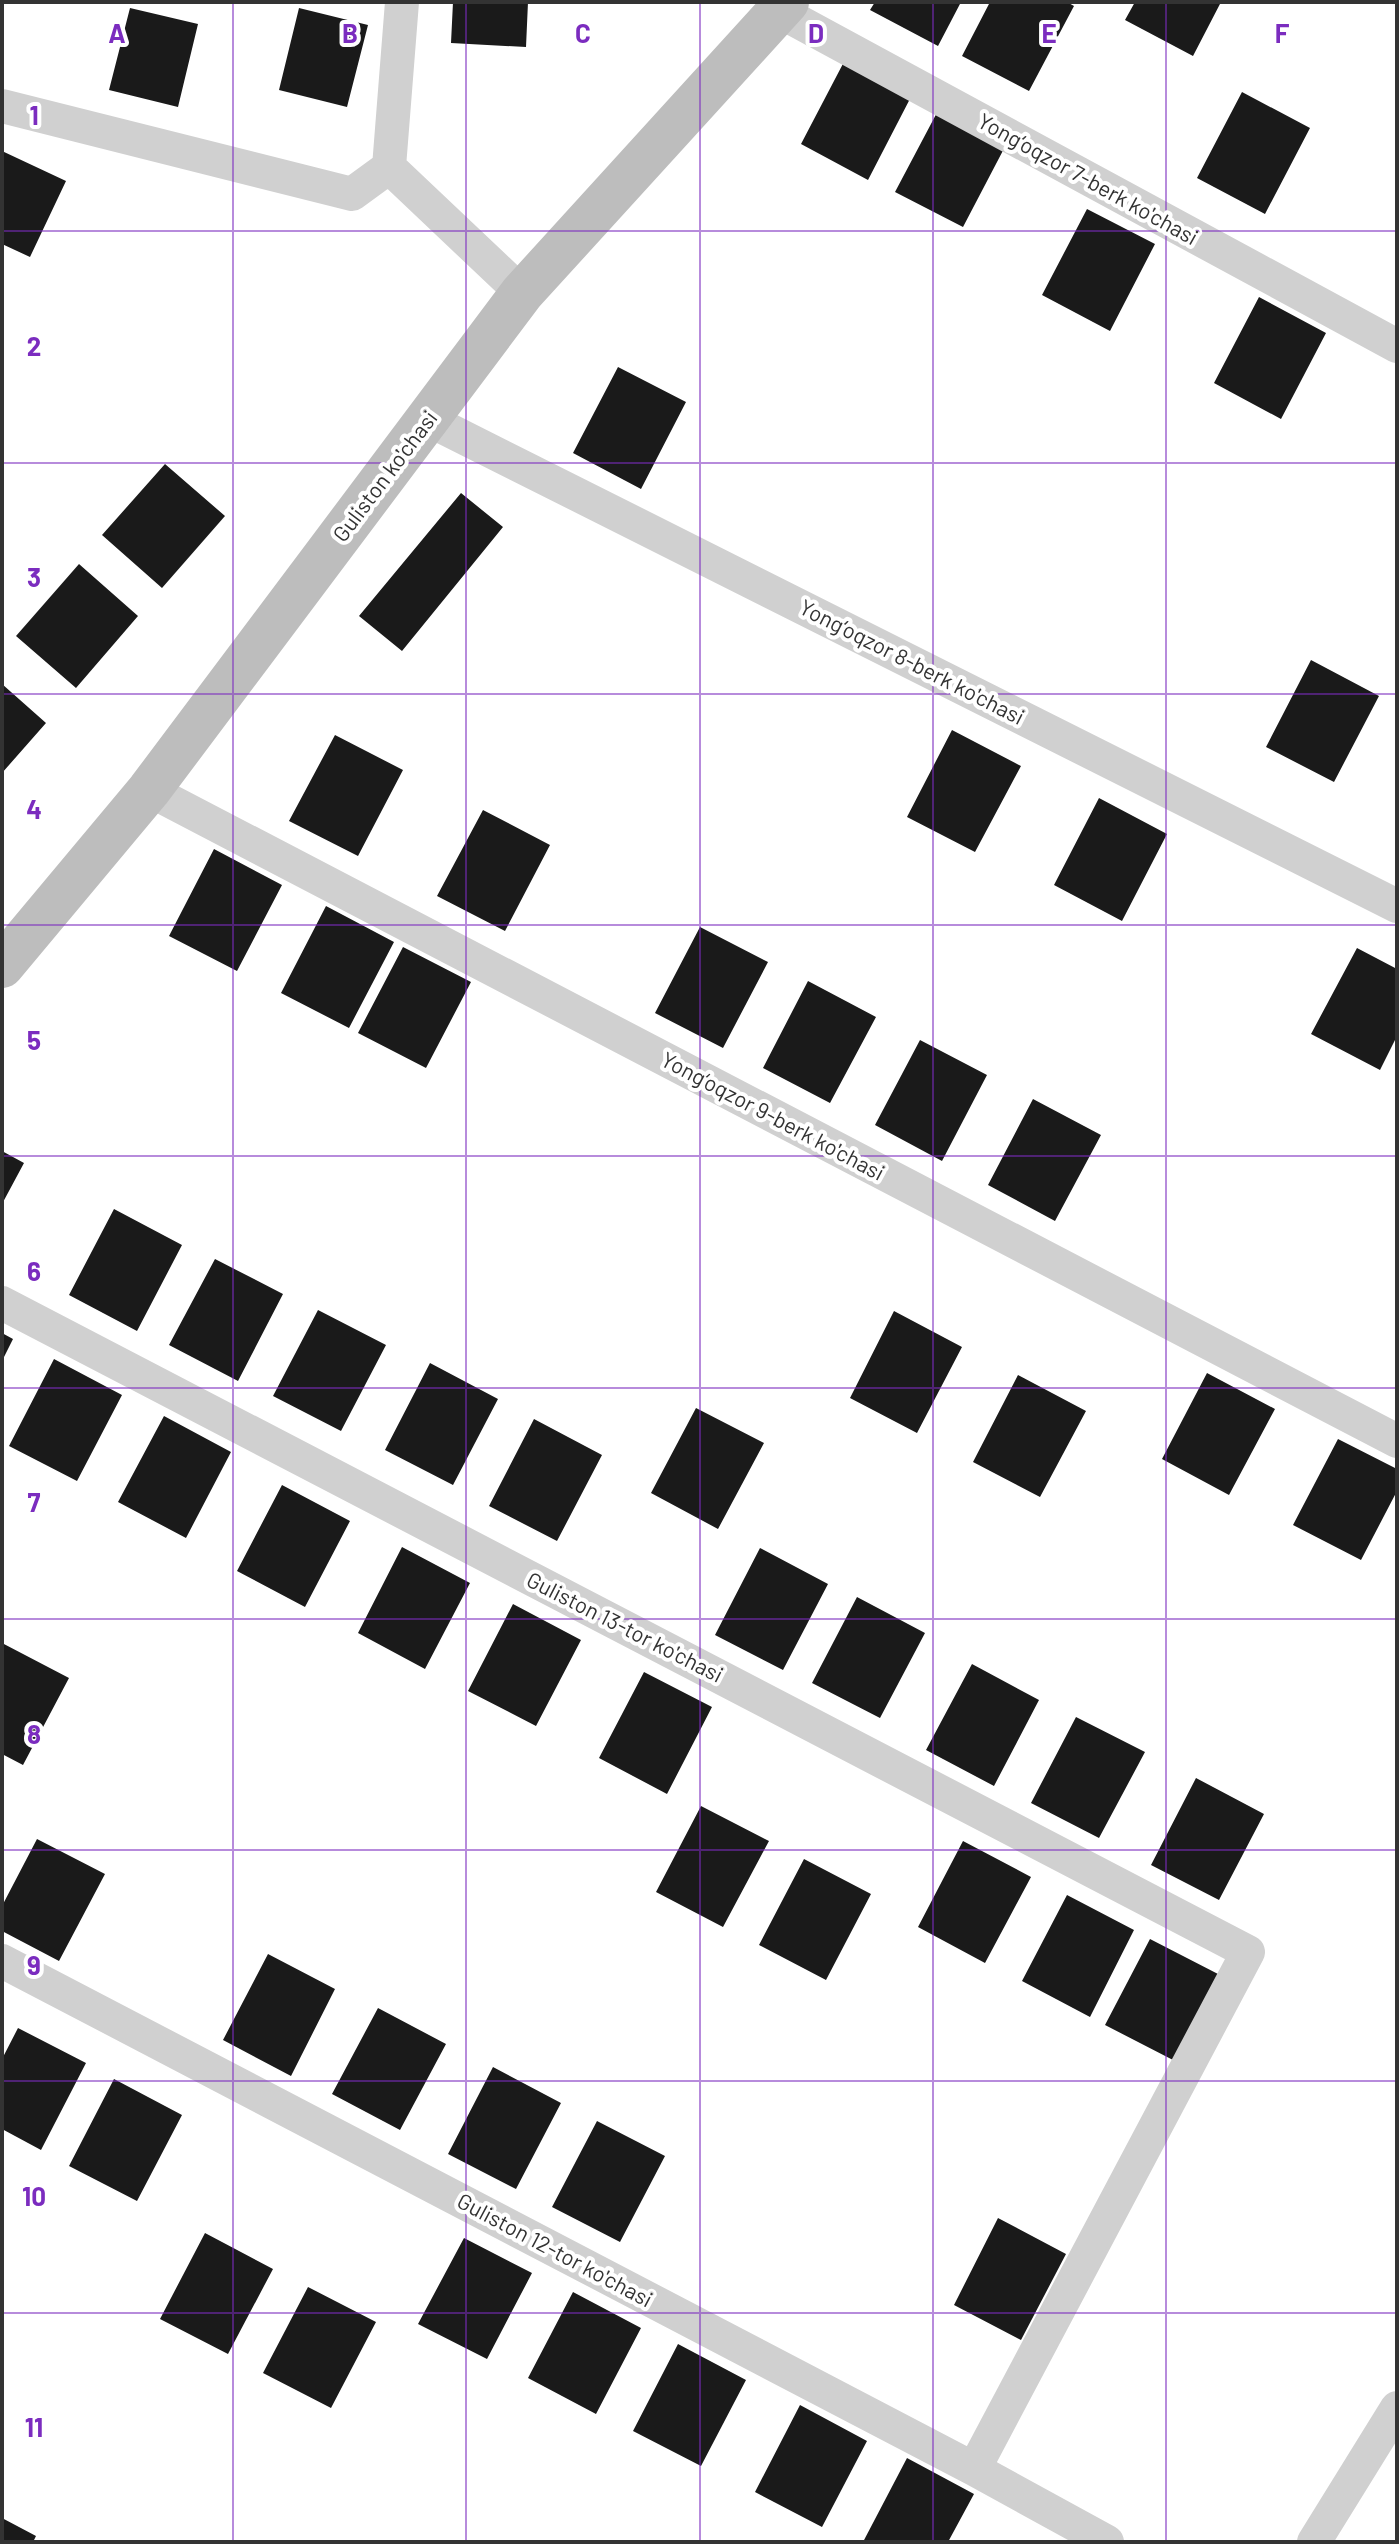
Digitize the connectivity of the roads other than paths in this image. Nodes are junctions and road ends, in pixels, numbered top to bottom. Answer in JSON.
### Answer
{"nodes":[{"id":1,"x":402,"y":2,"type":"edge"},
{"id":2,"x":783,"y":6,"type":"edge"},
{"id":3,"x":2,"y":106,"type":"edge"},
{"id":4,"x":389,"y":167,"type":"junction"},
{"id":5,"x":522,"y":293,"type":"junction"},
{"id":6,"x":1397,"y":346,"type":"edge"},
{"id":7,"x":427,"y":419,"type":"junction"},
{"id":8,"x":149,"y":790,"type":"junction"},
{"id":9,"x":1397,"y":906,"type":"edge"},
{"id":10,"x":2,"y":966,"type":"edge"},
{"id":11,"x":2,"y":1303,"type":"edge"},
{"id":12,"x":1397,"y":1441,"type":"edge"},
{"id":13,"x":2,"y":1961,"type":"edge"},
{"id":14,"x":1397,"y":2408,"type":"edge"},
{"id":15,"x":974,"y":2469,"type":"junction"},
{"id":16,"x":1107,"y":2542,"type":"edge"},
{"id":17,"x":1314,"y":2542,"type":"edge"}],
"edges":[{"from":1,"to":4,"type":"street"},
{"from":2,"to":5,"type":"main road","name":"Guliston ko'chasi"},
{"from":2,"to":6,"type":"street","name":"Yong‘oqzor 7-berk ko'chasi"},
{"from":3,"to":4,"type":"street"},
{"from":4,"to":5,"type":"street"},
{"from":5,"to":7,"type":"main road","name":"Guliston ko'chasi"},
{"from":7,"to":8,"type":"main road","name":"Guliston ko'chasi"},
{"from":7,"to":9,"type":"street","name":"Yong‘oqzor 8-berk ko'chasi"},
{"from":8,"to":10,"type":"main road","name":"Guliston ko'chasi"},
{"from":8,"to":12,"type":"street","name":"Yong‘oqzor 9-berk ko'chasi"},
{"from":11,"to":15,"type":"street","name":"Guliston 13-tor ko'chasi"},
{"from":13,"to":15,"type":"street","name":"Guliston 12-tor ko'chasi"},
{"from":14,"to":17,"type":"street"},
{"from":15,"to":16,"type":"street","name":"Guliston 12-tor ko'chasi"}]}
